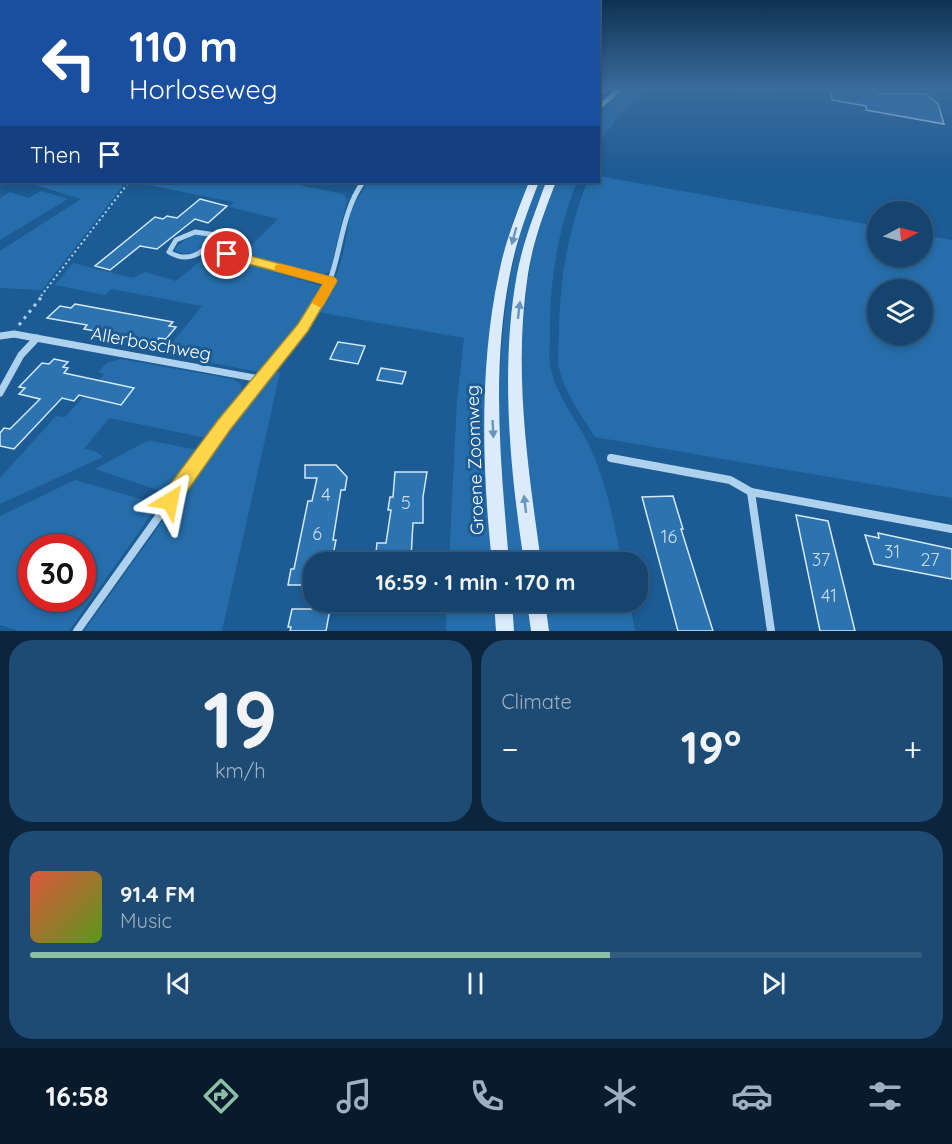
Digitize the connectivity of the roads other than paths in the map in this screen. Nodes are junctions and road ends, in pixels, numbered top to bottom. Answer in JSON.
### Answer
{"nodes":[{"id":1,"x":362,"y":183,"type":"edge"},
{"id":2,"x":534,"y":183,"type":"edge"},
{"id":3,"x":551,"y":183,"type":"edge"},
{"id":4,"x":207,"y":248,"type":"junction"},
{"id":5,"x":330,"y":281,"type":"junction"},
{"id":6,"x":0,"y":336,"type":"edge"},
{"id":7,"x":37,"y":338,"type":"junction"},
{"id":8,"x":260,"y":379,"type":"junction"},
{"id":9,"x":0,"y":393,"type":"edge"},
{"id":10,"x":611,"y":458,"type":"dead end"},
{"id":11,"x":751,"y":492,"type":"junction"},
{"id":12,"x":952,"y":529,"type":"edge"},
{"id":13,"x":499,"y":552,"type":"edge"},
{"id":14,"x":531,"y":552,"type":"edge"},
{"id":15,"x":504,"y":612,"type":"edge"},
{"id":16,"x":537,"y":612,"type":"edge"},
{"id":17,"x":77,"y":631,"type":"edge"},
{"id":18,"x":505,"y":631,"type":"edge"},
{"id":19,"x":540,"y":631,"type":"edge"},
{"id":20,"x":771,"y":631,"type":"edge"}],
"edges":[{"from":1,"to":5,"type":"street"},
{"from":2,"to":13,"type":"main road","name":"Groene Zoomweg","one_way":true},
{"from":14,"to":3,"type":"main road","one_way":true},
{"from":4,"to":4,"type":"street"},
{"from":4,"to":5,"type":"street"},
{"from":5,"to":8,"type":"street"},
{"from":6,"to":7,"type":"street","name":"Allerboschweg"},
{"from":7,"to":8,"type":"street","name":"Allerboschweg"},
{"from":7,"to":9,"type":"street"},
{"from":8,"to":17,"type":"street"},
{"from":10,"to":11,"type":"street"},
{"from":11,"to":12,"type":"street"},
{"from":11,"to":20,"type":"street"},
{"from":15,"to":18,"type":"main road"},
{"from":16,"to":19,"type":"main road"}]}
